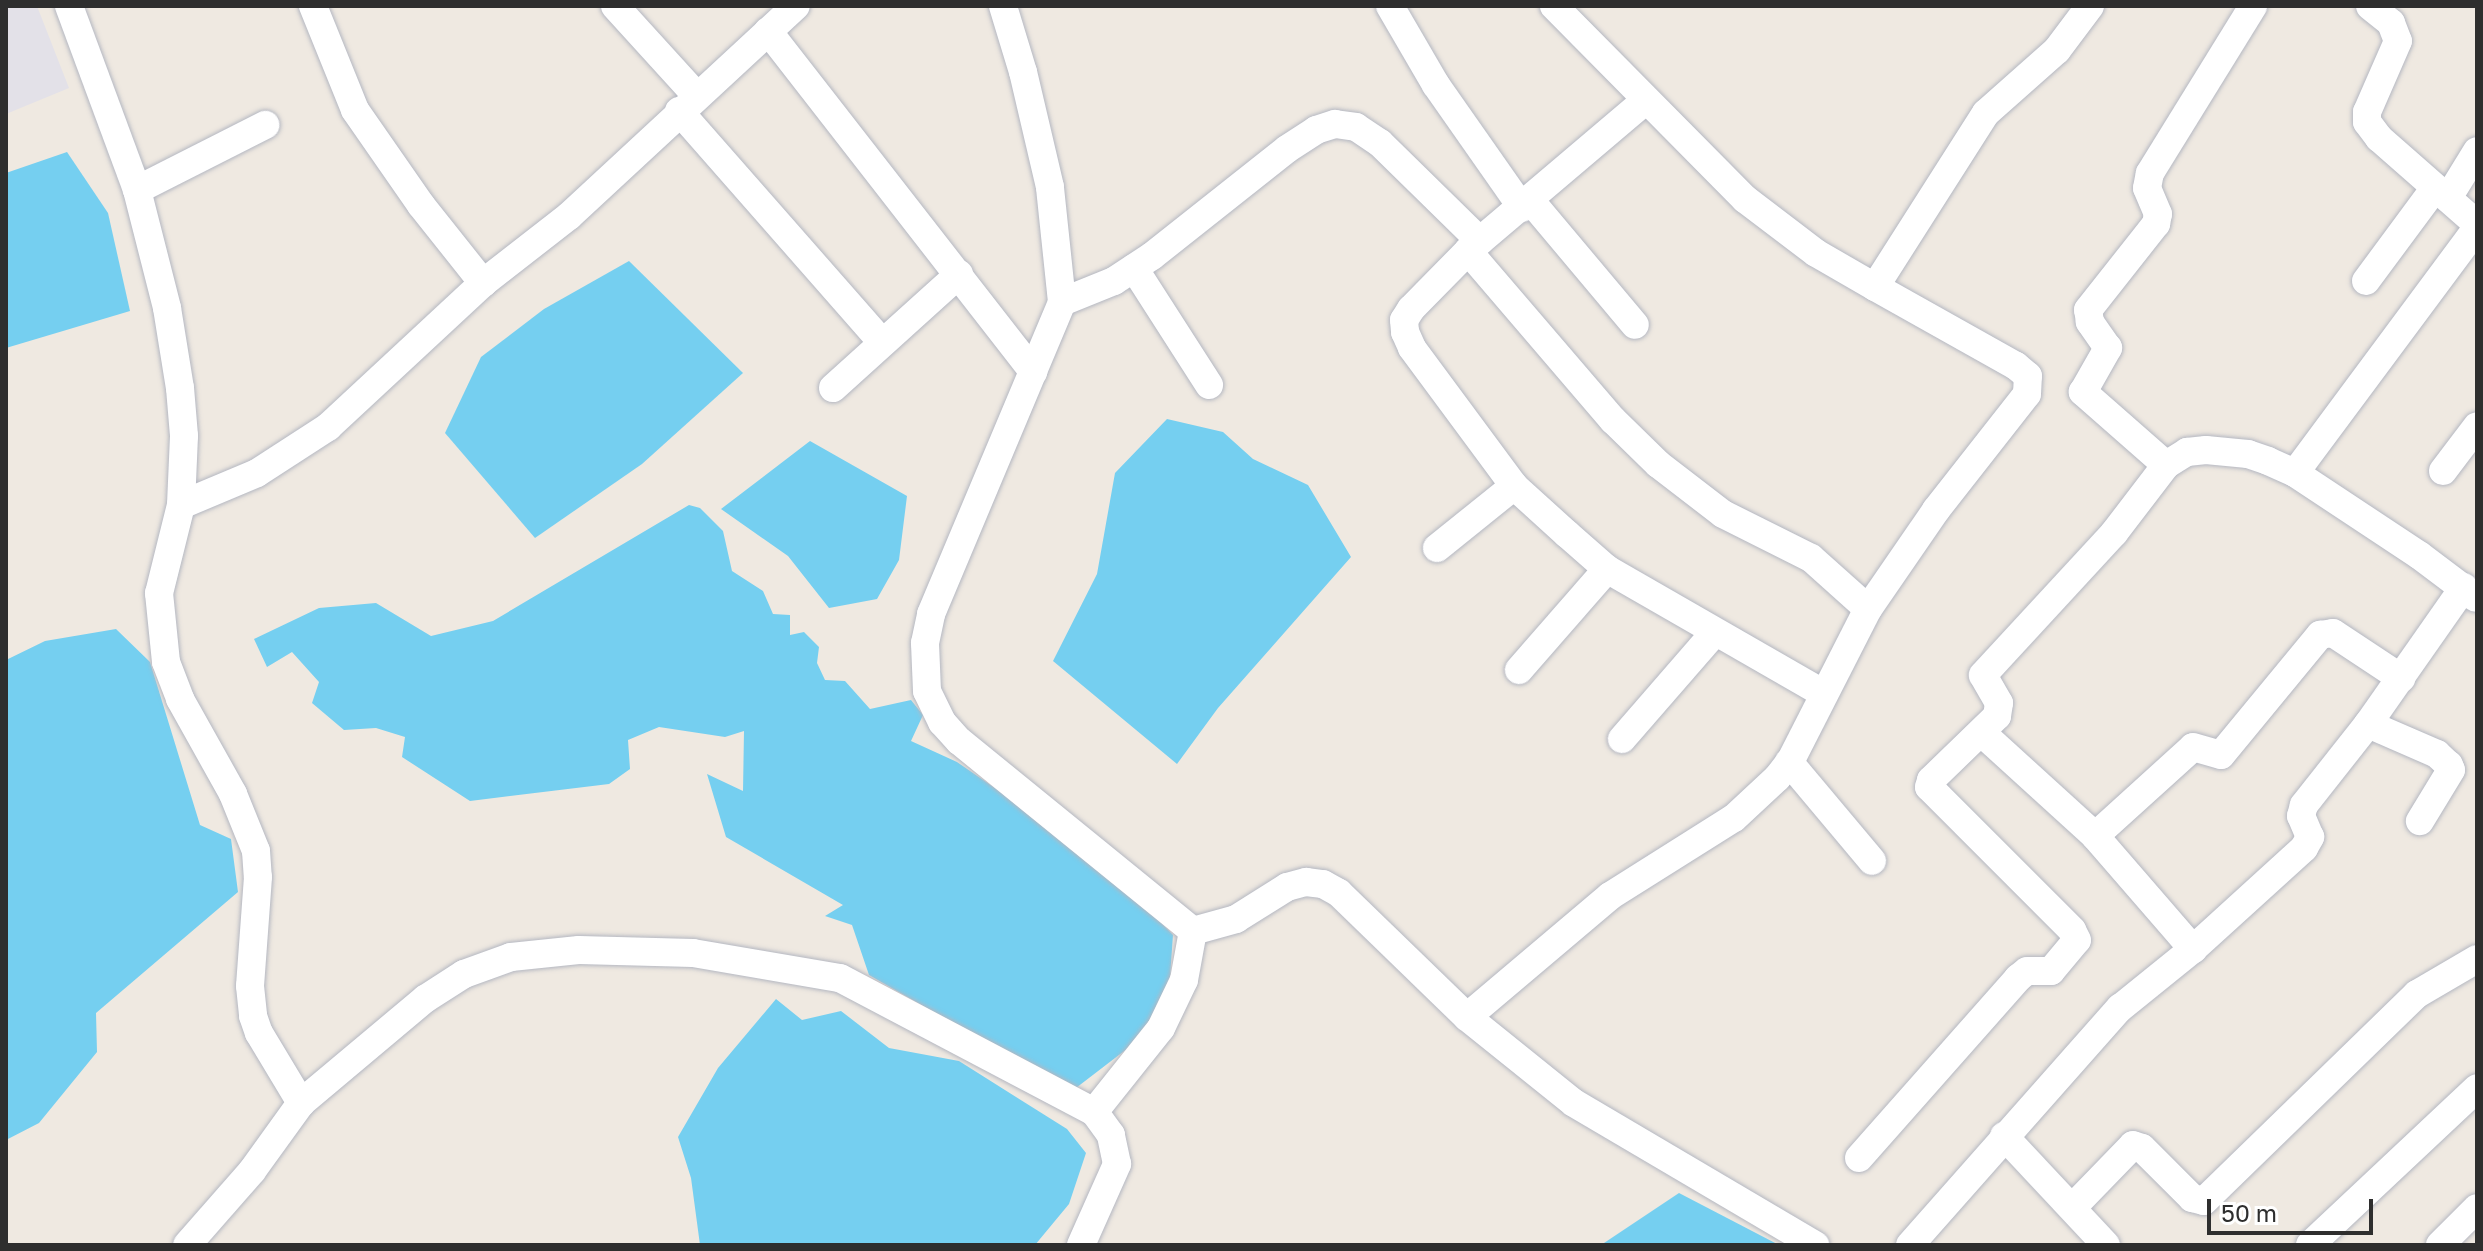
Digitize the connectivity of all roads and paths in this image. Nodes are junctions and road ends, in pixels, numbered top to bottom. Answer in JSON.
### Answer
{"nodes":[{"id":1,"x":69,"y":6,"type":"edge"},
{"id":2,"x":313,"y":6,"type":"edge"},
{"id":3,"x":615,"y":6,"type":"edge"},
{"id":4,"x":1003,"y":6,"type":"edge"},
{"id":5,"x":1390,"y":6,"type":"edge"},
{"id":6,"x":1554,"y":6,"type":"edge"},
{"id":7,"x":2090,"y":6,"type":"edge"},
{"id":8,"x":2253,"y":6,"type":"edge"},
{"id":9,"x":2370,"y":6,"type":"edge"},
{"id":10,"x":781,"y":15,"type":"edge"},
{"id":11,"x":1646,"y":100,"type":"junction"},
{"id":12,"x":688,"y":103,"type":"junction"},
{"id":13,"x":265,"y":125,"type":"dead end"},
{"id":14,"x":2477,"y":151,"type":"edge"},
{"id":15,"x":137,"y":190,"type":"junction"},
{"id":16,"x":2441,"y":193,"type":"junction"},
{"id":17,"x":1526,"y":204,"type":"junction"},
{"id":18,"x":2477,"y":226,"type":"edge"},
{"id":19,"x":1474,"y":246,"type":"junction"},
{"id":20,"x":1134,"y":268,"type":"junction"},
{"id":21,"x":959,"y":274,"type":"junction"},
{"id":22,"x":2366,"y":281,"type":"dead end"},
{"id":23,"x":483,"y":283,"type":"junction"},
{"id":24,"x":1875,"y":287,"type":"junction"},
{"id":25,"x":1062,"y":302,"type":"junction"},
{"id":26,"x":1635,"y":325,"type":"dead end"},
{"id":27,"x":882,"y":342,"type":"junction"},
{"id":28,"x":1033,"y":372,"type":"junction"},
{"id":29,"x":1209,"y":385,"type":"dead end"},
{"id":30,"x":833,"y":388,"type":"dead end"},
{"id":31,"x":2477,"y":426,"type":"edge"},
{"id":32,"x":2166,"y":465,"type":"junction"},
{"id":33,"x":2443,"y":471,"type":"dead end"},
{"id":34,"x":2295,"y":473,"type":"junction"},
{"id":35,"x":1514,"y":486,"type":"junction"},
{"id":36,"x":181,"y":505,"type":"junction"},
{"id":37,"x":1437,"y":548,"type":"dead end"},
{"id":38,"x":1607,"y":569,"type":"junction"},
{"id":39,"x":2471,"y":593,"type":"edge"},
{"id":40,"x":1868,"y":609,"type":"junction"},
{"id":41,"x":1714,"y":633,"type":"junction"},
{"id":42,"x":1519,"y":670,"type":"dead end"},
{"id":43,"x":2401,"y":678,"type":"junction"},
{"id":44,"x":1824,"y":694,"type":"junction"},
{"id":45,"x":2368,"y":724,"type":"junction"},
{"id":46,"x":1982,"y":733,"type":"junction"},
{"id":47,"x":1622,"y":739,"type":"dead end"},
{"id":48,"x":1789,"y":762,"type":"junction"},
{"id":49,"x":2420,"y":821,"type":"dead end"},
{"id":50,"x":2095,"y":836,"type":"junction"},
{"id":51,"x":1872,"y":861,"type":"dead end"},
{"id":52,"x":1193,"y":931,"type":"junction"},
{"id":53,"x":2193,"y":949,"type":"junction"},
{"id":54,"x":2477,"y":959,"type":"edge"},
{"id":55,"x":1467,"y":1017,"type":"junction"},
{"id":56,"x":2477,"y":1088,"type":"edge"},
{"id":57,"x":301,"y":1103,"type":"junction"},
{"id":58,"x":1094,"y":1112,"type":"junction"},
{"id":59,"x":2004,"y":1136,"type":"junction"},
{"id":60,"x":1859,"y":1158,"type":"dead end"},
{"id":61,"x":2073,"y":1207,"type":"junction"},
{"id":62,"x":2477,"y":1208,"type":"edge"},
{"id":63,"x":187,"y":1245,"type":"edge"},
{"id":64,"x":1081,"y":1245,"type":"edge"},
{"id":65,"x":1815,"y":1245,"type":"edge"},
{"id":66,"x":1910,"y":1245,"type":"edge"},
{"id":67,"x":2106,"y":1245,"type":"edge"},
{"id":68,"x":2310,"y":1245,"type":"edge"},
{"id":69,"x":2440,"y":1245,"type":"edge"}],
"edges":[{"from":1,"to":15,"type":"street"},
{"from":2,"to":23,"type":"street"},
{"from":3,"to":12,"type":"street"},
{"from":4,"to":25,"type":"street"},
{"from":5,"to":17,"type":"street"},
{"from":6,"to":11,"type":"street"},
{"from":7,"to":24,"type":"street"},
{"from":8,"to":32,"type":"street"},
{"from":9,"to":16,"type":"street"},
{"from":10,"to":12,"type":"street"},
{"from":10,"to":21,"type":"street"},
{"from":11,"to":17,"type":"street"},
{"from":11,"to":24,"type":"street"},
{"from":12,"to":23,"type":"street"},
{"from":12,"to":27,"type":"street"},
{"from":13,"to":15,"type":"street"},
{"from":14,"to":16,"type":"street"},
{"from":15,"to":36,"type":"street"},
{"from":16,"to":18,"type":"street"},
{"from":16,"to":22,"type":"street"},
{"from":17,"to":19,"type":"street"},
{"from":17,"to":26,"type":"street"},
{"from":18,"to":34,"type":"street"},
{"from":19,"to":20,"type":"street"},
{"from":19,"to":35,"type":"street"},
{"from":19,"to":40,"type":"street"},
{"from":20,"to":25,"type":"street"},
{"from":20,"to":29,"type":"street"},
{"from":21,"to":27,"type":"street"},
{"from":21,"to":28,"type":"street"},
{"from":23,"to":36,"type":"street"},
{"from":24,"to":40,"type":"street"},
{"from":25,"to":28,"type":"street"},
{"from":27,"to":30,"type":"street"},
{"from":28,"to":52,"type":"street"},
{"from":31,"to":33,"type":"street"},
{"from":32,"to":34,"type":"street"},
{"from":32,"to":46,"type":"street"},
{"from":34,"to":39,"type":"street"},
{"from":35,"to":37,"type":"street"},
{"from":35,"to":38,"type":"street"},
{"from":36,"to":57,"type":"street"},
{"from":38,"to":41,"type":"street"},
{"from":38,"to":42,"type":"street"},
{"from":39,"to":43,"type":"street"},
{"from":40,"to":44,"type":"street"},
{"from":41,"to":44,"type":"street"},
{"from":41,"to":47,"type":"street"},
{"from":43,"to":45,"type":"street"},
{"from":43,"to":50,"type":"street"},
{"from":44,"to":48,"type":"street"},
{"from":45,"to":49,"type":"street"},
{"from":45,"to":53,"type":"street"},
{"from":46,"to":50,"type":"street"},
{"from":46,"to":60,"type":"street"},
{"from":48,"to":51,"type":"street"},
{"from":48,"to":55,"type":"street"},
{"from":50,"to":53,"type":"street"},
{"from":52,"to":55,"type":"street"},
{"from":52,"to":58,"type":"street"},
{"from":53,"to":59,"type":"street"},
{"from":54,"to":61,"type":"street"},
{"from":55,"to":65,"type":"street"},
{"from":56,"to":68,"type":"street"},
{"from":57,"to":58,"type":"street"},
{"from":57,"to":63,"type":"street"},
{"from":58,"to":64,"type":"street"},
{"from":59,"to":61,"type":"street"},
{"from":59,"to":66,"type":"street"},
{"from":61,"to":67,"type":"street"},
{"from":62,"to":69,"type":"street"}]}
